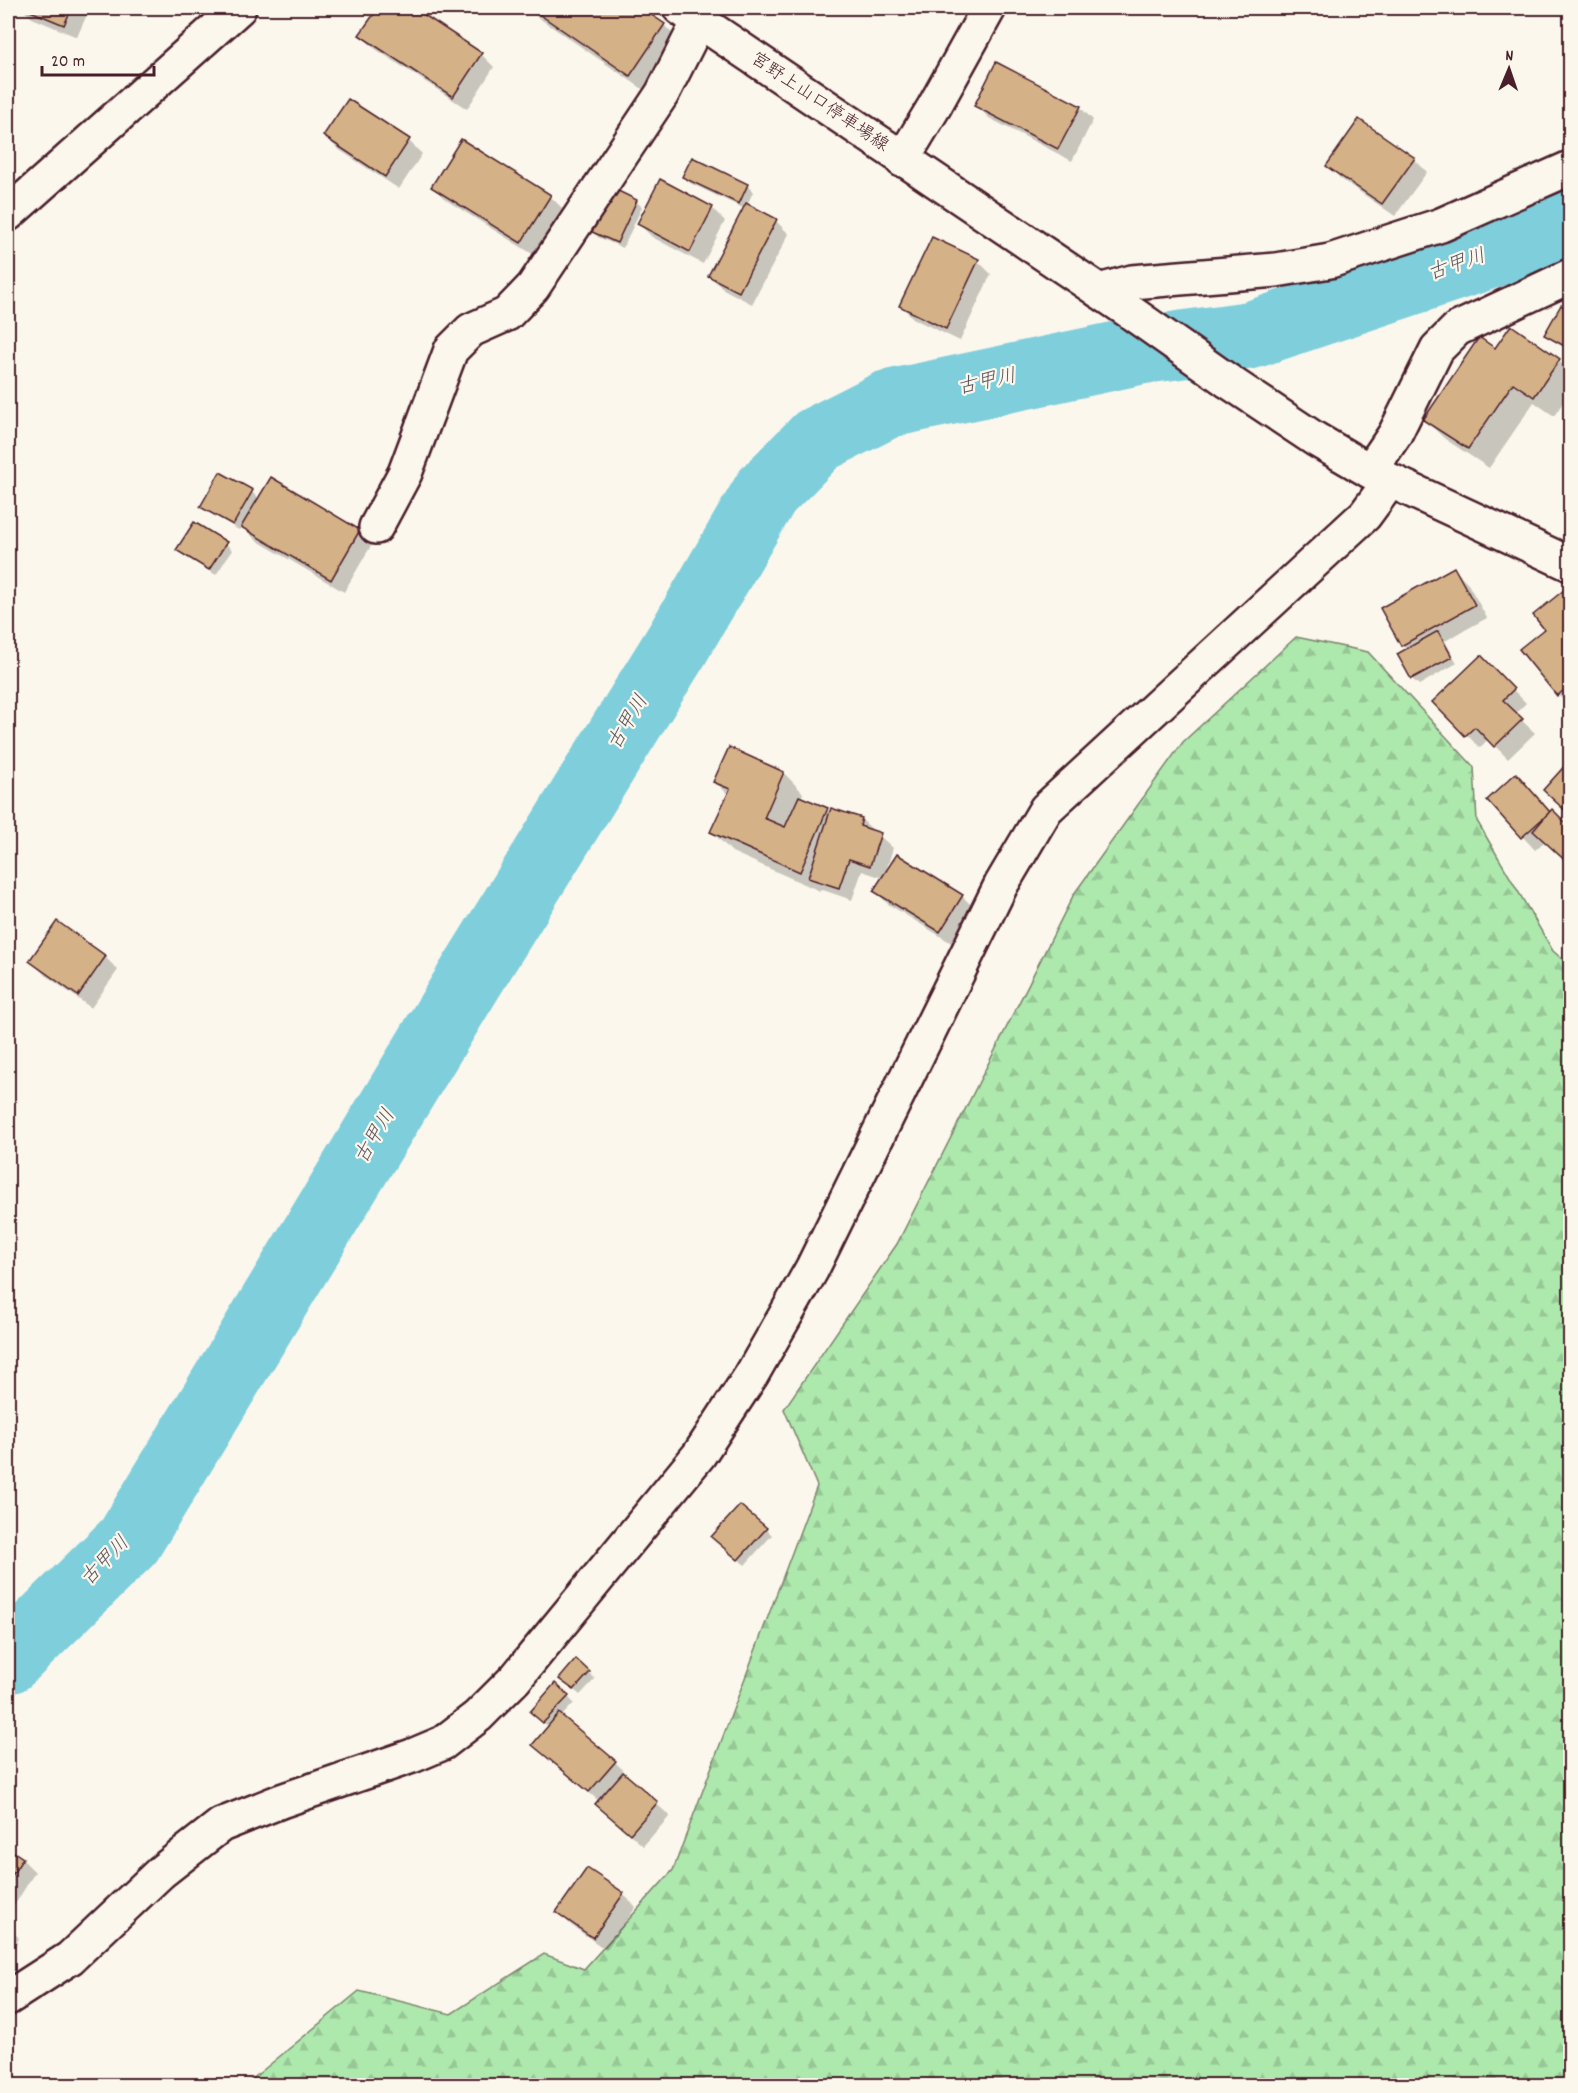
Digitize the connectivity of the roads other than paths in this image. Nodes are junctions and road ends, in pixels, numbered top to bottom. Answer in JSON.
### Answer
{"nodes":[{"id":1,"x":238,"y":8,"type":"edge"},
{"id":2,"x":989,"y":8,"type":"edge"},
{"id":3,"x":689,"y":14,"type":"edge"},
{"id":4,"x":902,"y":160,"type":"junction"},
{"id":5,"x":1570,"y":168,"type":"edge"},
{"id":6,"x":8,"y":214,"type":"edge"},
{"id":7,"x":1570,"y":276,"type":"edge"},
{"id":8,"x":1098,"y":291,"type":"junction"},
{"id":9,"x":1380,"y":476,"type":"junction"},
{"id":10,"x":376,"y":527,"type":"dead end"},
{"id":11,"x":1570,"y":564,"type":"edge"},
{"id":12,"x":8,"y":1998,"type":"edge"}],
"edges":[{"from":1,"to":6,"type":"street"},
{"from":2,"to":4,"type":"street","name":"宮野上山口停車場線"},
{"from":3,"to":4,"type":"street","name":"宮野上山口停車場線"},
{"from":3,"to":10,"type":"street"},
{"from":4,"to":8,"type":"street"},
{"from":5,"to":8,"type":"street"},
{"from":7,"to":9,"type":"street"},
{"from":8,"to":9,"type":"street"},
{"from":9,"to":11,"type":"street"},
{"from":9,"to":12,"type":"street"}]}
